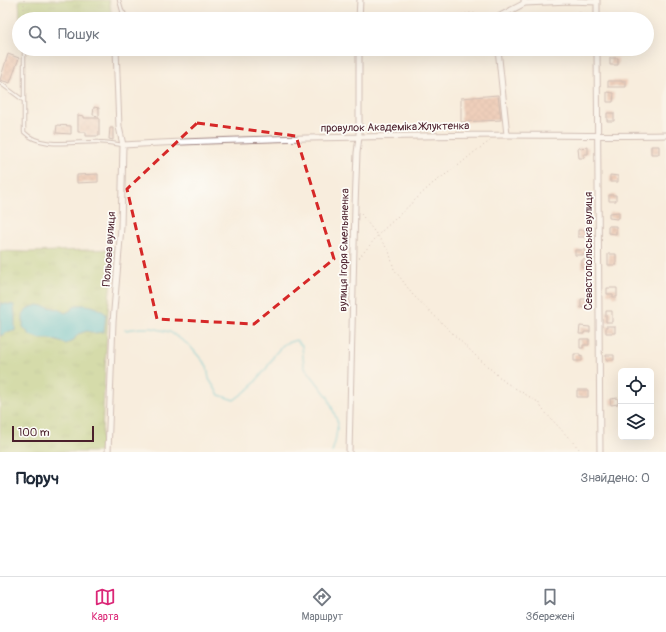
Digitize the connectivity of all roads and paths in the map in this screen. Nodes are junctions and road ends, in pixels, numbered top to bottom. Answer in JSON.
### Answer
{"nodes":[{"id":1,"x":24,"y":0,"type":"edge"},
{"id":2,"x":119,"y":0,"type":"edge"},
{"id":3,"x":360,"y":0,"type":"edge"},
{"id":4,"x":524,"y":1,"type":"edge"},
{"id":5,"x":597,"y":1,"type":"edge"},
{"id":6,"x":24,"y":12,"type":"edge"},
{"id":7,"x":122,"y":12,"type":"edge"},
{"id":8,"x":359,"y":12,"type":"edge"},
{"id":9,"x":506,"y":12,"type":"edge"},
{"id":10,"x":597,"y":12,"type":"edge"},
{"id":11,"x":24,"y":56,"type":"edge"},
{"id":12,"x":116,"y":56,"type":"edge"},
{"id":13,"x":359,"y":56,"type":"edge"},
{"id":14,"x":499,"y":56,"type":"edge"},
{"id":15,"x":597,"y":56,"type":"edge"},
{"id":16,"x":0,"y":83,"type":"edge"},
{"id":17,"x":24,"y":100,"type":"junction"},
{"id":18,"x":507,"y":135,"type":"junction"},
{"id":19,"x":666,"y":135,"type":"edge"},
{"id":20,"x":496,"y":136,"type":"junction"},
{"id":21,"x":598,"y":136,"type":"junction"},
{"id":22,"x":359,"y":137,"type":"junction"},
{"id":23,"x":124,"y":145,"type":"junction"},
{"id":24,"x":355,"y":206,"type":"junction"},
{"id":25,"x":378,"y":235,"type":"junction"},
{"id":26,"x":354,"y":265,"type":"junction"},
{"id":27,"x":108,"y":452,"type":"edge"},
{"id":28,"x":350,"y":452,"type":"edge"},
{"id":29,"x":582,"y":452,"type":"edge"},
{"id":30,"x":600,"y":452,"type":"edge"}],
"edges":[{"from":1,"to":6,"type":"path"},
{"from":2,"to":7,"type":"lane"},
{"from":3,"to":8,"type":"street"},
{"from":4,"to":5,"type":"street"},
{"from":4,"to":9,"type":"street"},
{"from":5,"to":10,"type":"street"},
{"from":11,"to":17,"type":"lane"},
{"from":12,"to":23,"type":"street","name":"Польова вулиця"},
{"from":13,"to":22,"type":"street","name":"вулиця Ігоря Ємельяненка"},
{"from":14,"to":18,"type":"street"},
{"from":15,"to":21,"type":"street","name":"Севастопольська вулиця"},
{"from":16,"to":17,"type":"lane"},
{"from":17,"to":23,"type":"lane"},
{"from":18,"to":20,"type":"street","name":"провулок Академіка Жлуктенка"},
{"from":18,"to":21,"type":"street","name":"провулок Академіка Жлуктенка"},
{"from":19,"to":21,"type":"street","name":"провулок Академіка Жлуктенка"},
{"from":20,"to":22,"type":"street","name":"провулок Академіка Жлуктенка"},
{"from":20,"to":25,"type":"path"},
{"from":21,"to":30,"type":"street","name":"Севастопольська вулиця"},
{"from":22,"to":23,"type":"street","name":"провулок Академіка Жлуктенка"},
{"from":22,"to":24,"type":"street","name":"вулиця Ігоря Ємельяненка"},
{"from":23,"to":27,"type":"street","name":"Польова вулиця"},
{"from":24,"to":25,"type":"path"},
{"from":24,"to":26,"type":"street","name":"вулиця Ігоря Ємельяненка"},
{"from":25,"to":26,"type":"path"},
{"from":25,"to":29,"type":"path"},
{"from":26,"to":28,"type":"street","name":"вулиця Ігоря Ємельяненка"}]}
